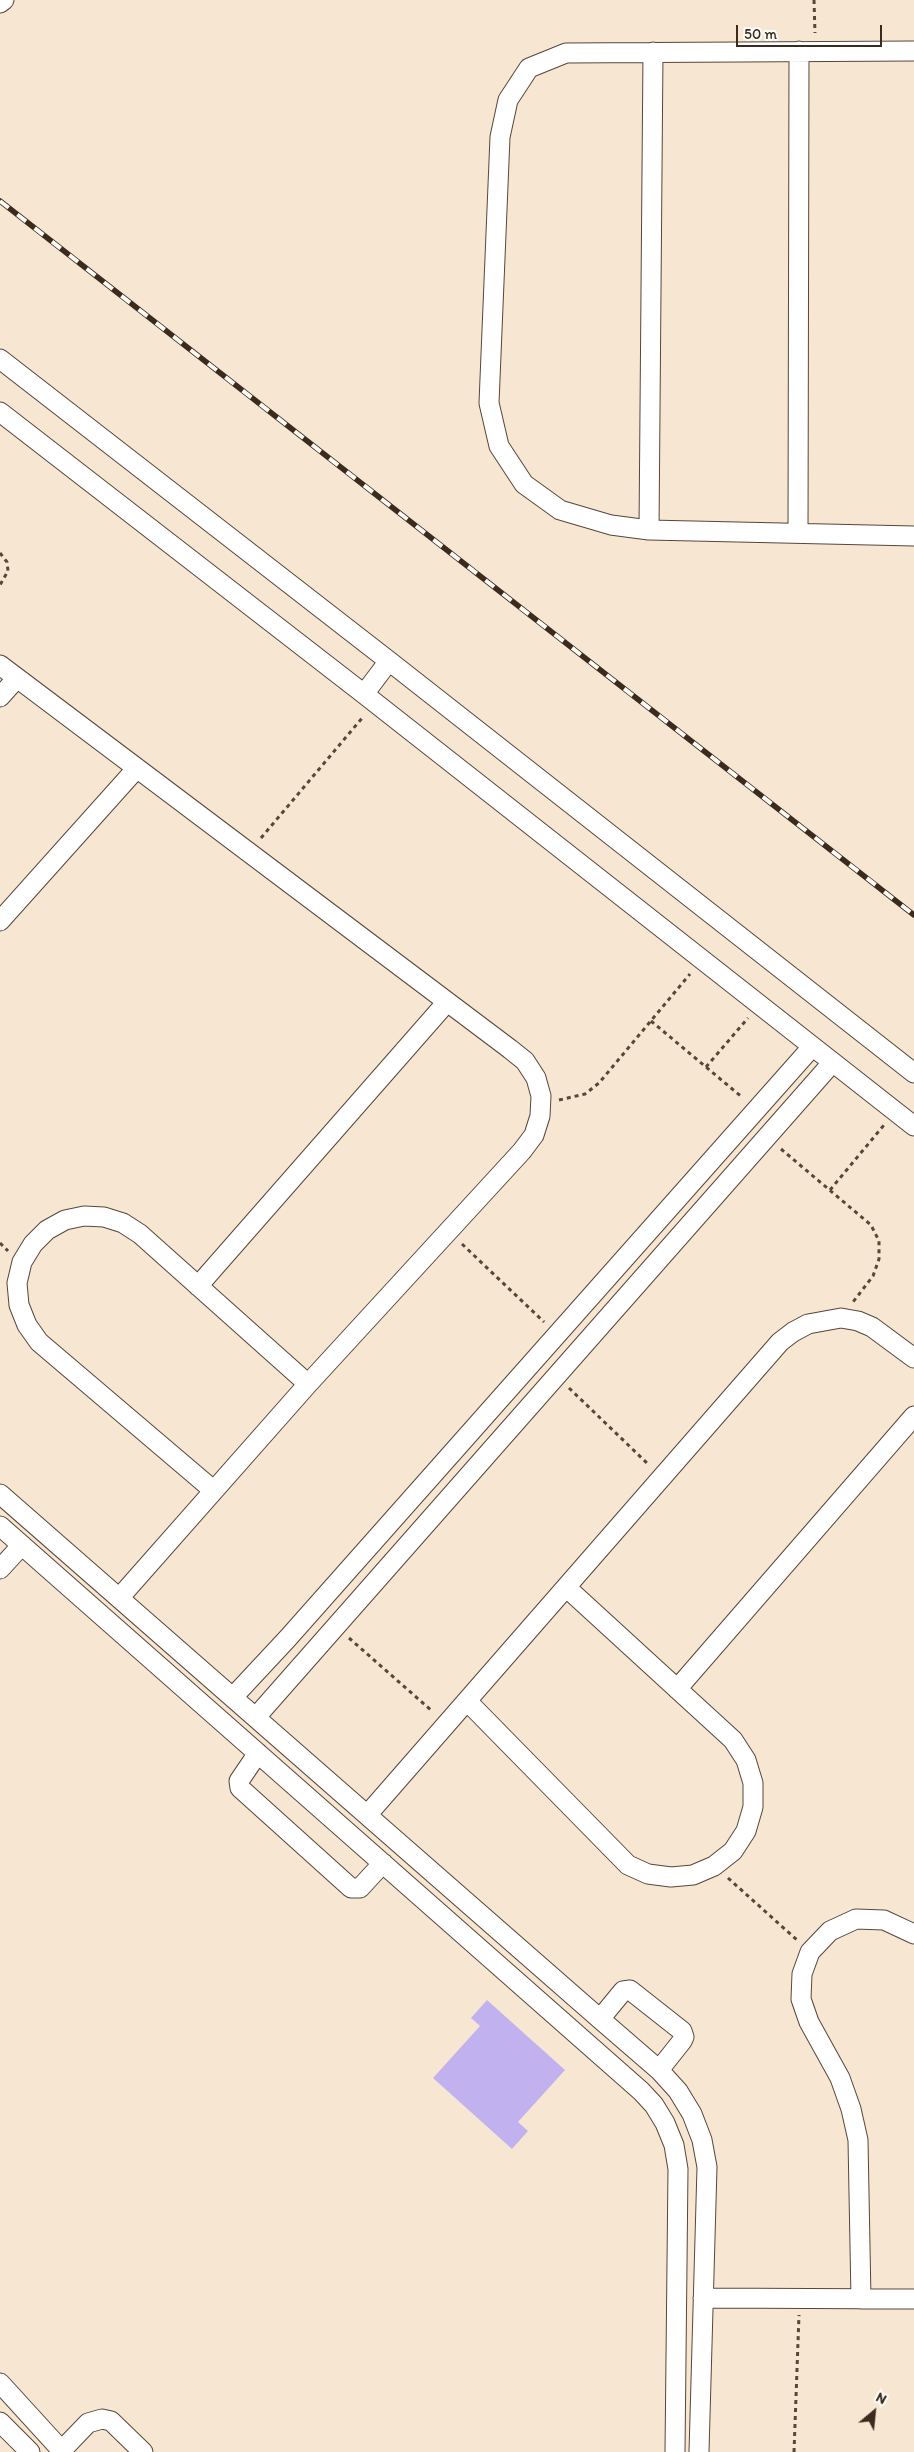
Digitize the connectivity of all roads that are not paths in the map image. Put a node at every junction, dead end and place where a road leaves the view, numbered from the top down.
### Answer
1 (4, 0) edge
2 (0, 3) edge
3 (807, 51) junction
4 (914, 51) edge
5 (653, 52) junction
6 (0, 359) edge
7 (0, 412) edge
8 (649, 530) junction
9 (798, 533) junction
10 (914, 536) edge
11 (389, 661) junction
12 (0, 665) edge
13 (17, 678) junction
14 (0, 697) edge
15 (369, 698) junction
16 (137, 768) junction
17 (0, 921) edge
18 (447, 1002) junction
19 (812, 1047) junction
20 (832, 1062) junction
21 (914, 1074) edge
22 (760, 1106) junction
23 (782, 1119) junction
24 (914, 1126) edge
25 (198, 1286) junction
26 (914, 1358) edge
27 (308, 1384) junction
28 (914, 1416) edge
29 (213, 1490) junction
30 (0, 1494) edge
31 (1, 1528) edge
32 (22, 1545) junction
33 (0, 1569) edge
34 (567, 1588) junction
35 (120, 1597) junction
36 (288, 1638) junction
37 (308, 1656) junction
38 (677, 1689) junction
39 (233, 1697) junction
40 (468, 1702) junction
41 (256, 1717) junction
42 (258, 1753) junction
43 (319, 1772) junction
44 (301, 1792) junction
45 (368, 1814) junction
46 (383, 1863) junction
47 (914, 1934) edge
48 (600, 2019) junction
49 (625, 2040) junction
50 (609, 2064) junction
51 (659, 2070) junction
52 (703, 2298) junction
53 (860, 2299) junction
54 (914, 2299) edge
55 (0, 2382) edge
56 (675, 2415) junction
57 (700, 2415) junction
58 (0, 2422) edge
59 (62, 2451) edge
60 (30, 2452) edge
61 (143, 2452) edge
62 (675, 2452) edge
63 (700, 2452) edge

1 - 2 street
3 - 4 street
3 - 5 street
3 - 9 street
5 - 8 street
5 - 8 street
6 - 11 street
7 - 15 street
8 - 9 street
9 - 10 street
11 - 15 street
11 - 21 street
12 - 13 street
13 - 14 street
13 - 16 street
15 - 19 street
16 - 17 street
16 - 18 street
18 - 25 street
18 - 27 street
19 - 20 street
19 - 22 street
20 - 23 street
20 - 24 street
22 - 23 street
22 - 36 street
23 - 37 street
25 - 27 street
25 - 29 street
26 - 34 street
27 - 29 street
28 - 38 street
29 - 35 street
30 - 35 street
31 - 32 street
32 - 33 street
32 - 42 street
34 - 38 street
34 - 40 street
35 - 39 street
36 - 37 street
36 - 39 street
37 - 41 street
38 - 40 street
39 - 41 street
40 - 45 street
41 - 43 street
42 - 44 street
42 - 46 street
43 - 44 street
43 - 45 street
44 - 46 street
45 - 48 street
46 - 50 street
47 - 53 street
48 - 49 street
48 - 51 street
49 - 50 street
49 - 51 street
50 - 56 street
51 - 52 street
52 - 53 street
52 - 57 street
53 - 54 street
55 - 59 street
56 - 57 street
56 - 62 street
57 - 63 street
58 - 60 street
59 - 61 street

